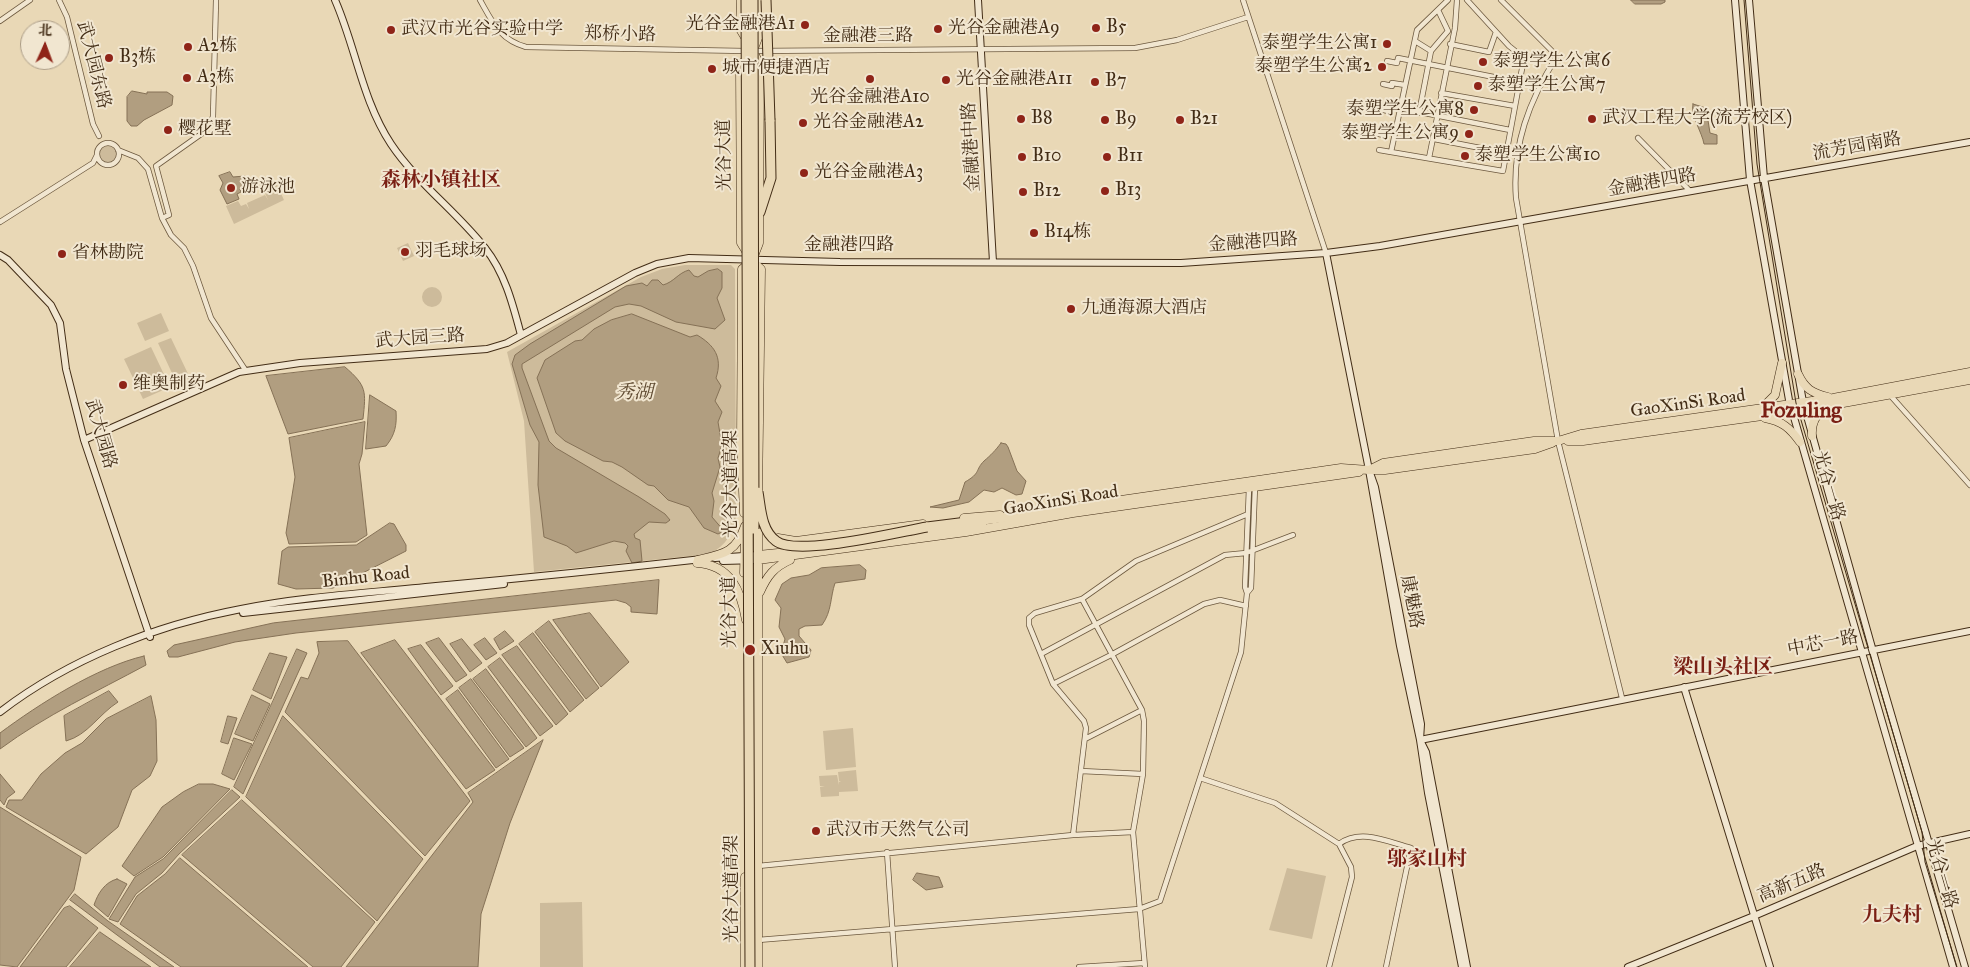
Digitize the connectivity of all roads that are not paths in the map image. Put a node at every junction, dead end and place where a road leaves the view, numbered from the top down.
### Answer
1 (30, 0) edge
2 (60, 0) edge
3 (216, 0) edge
4 (335, 0) edge
5 (480, 0) edge
6 (741, 0) edge
7 (746, 0) edge
8 (753, 0) edge
9 (761, 0) edge
10 (766, 0) edge
11 (978, 0) edge
12 (1243, 0) edge
13 (1448, 0) edge
14 (1457, 0) edge
15 (1467, 0) edge
16 (1501, 0) edge
17 (1735, 0) edge
18 (1749, 0) edge
19 (1438, 10) junction
20 (1248, 16) junction
21 (0, 21) edge
22 (1496, 32) junction
23 (1409, 37) dead end
24 (1415, 38) junction
25 (1450, 44) junction
26 (981, 50) junction
27 (753, 51) junction
28 (1431, 52) junction
29 (1387, 61) dead end
30 (1411, 61) junction
31 (1429, 64) junction
32 (1446, 68) junction
33 (1520, 82) junction
34 (1383, 84) dead end
35 (1406, 85) junction
36 (1441, 93) junction
37 (1515, 106) junction
38 (1379, 108) dead end
39 (1400, 109) junction
40 (1419, 113) junction
41 (1437, 116) junction
42 (1510, 130) junction
43 (1375, 133) dead end
44 (1395, 134) junction
45 (99, 136) junction
46 (1638, 138) dead end
47 (1434, 139) junction
48 (1970, 142) edge
49 (110, 143) junction
50 (98, 148) junction
51 (118, 150) junction
52 (1379, 150) dead end
53 (1391, 152) junction
54 (1506, 153) junction
55 (125, 154) junction
56 (97, 155) junction
57 (1429, 158) junction
58 (116, 160) junction
59 (93, 163) junction
60 (103, 164) junction
61 (1764, 178) junction
62 (1750, 180) junction
63 (1690, 191) junction
64 (760, 212) junction
65 (162, 218) junction
66 (0, 222) edge
67 (1519, 222) junction
68 (1326, 252) junction
69 (0, 255) edge
70 (752, 261) junction
71 (993, 262) junction
72 (521, 335) junction
73 (1782, 363) junction
74 (246, 371) junction
75 (1970, 372) edge
76 (1798, 374) junction
77 (1970, 380) edge
78 (1889, 392) junction
79 (1834, 401) junction
80 (1789, 404) junction
81 (1804, 406) junction
82 (1760, 409) junction
83 (1792, 412) junction
84 (1753, 418) junction
85 (1812, 436) junction
86 (84, 440) junction
87 (1558, 441) junction
88 (1800, 442) junction
89 (754, 447) junction
90 (1369, 470) junction
91 (1970, 485) edge
92 (1252, 488) junction
93 (758, 498) junction
94 (1248, 514) junction
95 (1015, 516) junction
96 (745, 526) junction
97 (1293, 535) dead end
98 (1252, 551) junction
99 (1246, 552) junction
100 (802, 556) junction
101 (744, 558) junction
102 (758, 558) junction
103 (698, 562) junction
104 (1248, 593) junction
105 (1082, 599) junction
106 (1246, 606) junction
107 (758, 609) junction
108 (746, 623) junction
109 (1096, 625) junction
110 (1970, 631) edge
111 (150, 636) junction
112 (1872, 650) junction
113 (1860, 653) junction
114 (1041, 654) junction
115 (1112, 655) junction
116 (1053, 684) junction
117 (1682, 687) junction
118 (1622, 698) junction
119 (1142, 710) junction
120 (0, 712) edge
121 (0, 716) edge
122 (1085, 739) junction
123 (1420, 740) junction
124 (1081, 771) junction
125 (1143, 774) junction
126 (1200, 778) junction
127 (1134, 832) junction
128 (1970, 834) edge
129 (1073, 835) junction
130 (1929, 843) junction
131 (1339, 844) junction
132 (1917, 846) junction
133 (887, 852) junction
134 (758, 866) junction
135 (1139, 909) junction
136 (1753, 917) junction
137 (892, 928) junction
138 (758, 940) junction
139 (1144, 965) edge
140 (745, 967) edge
141 (750, 967) edge
142 (757, 967) edge
143 (895, 967) edge
144 (1079, 967) edge
145 (1329, 967) edge
146 (1386, 967) edge
147 (1462, 967) edge
148 (1467, 967) edge
149 (1628, 967) edge
150 (1768, 967) edge
151 (1953, 967) edge
152 (1965, 967) edge

1 - 21 street
2 - 45 street, 武大园东路
3 - 65 street
4 - 72 main road
5 - 27 street, 郑桥小路
6 - 27 main road, 光谷大道
7 - 141 highway, 光谷大道高架, bridge
8 - 89 highway, 光谷大道高架, bridge
9 - 27 main road, 光谷大道
10 - 64 highway, bridge
11 - 26 main road, 金融港中路
12 - 20 street
13 - 19 street
14 - 25 street
15 - 22 street
16 - 67 street
17 - 62 main road, 光谷一路
18 - 61 main road, 光谷一路
19 - 24 street
19 - 28 street
20 - 26 street, 金融港三路
20 - 68 street
22 - 25 street
22 - 33 street
23 - 24 street
24 - 28 street
24 - 30 street
25 - 32 street
26 - 27 street, 金融港三路
26 - 71 main road, 金融港中路
27 - 64 main road, 光谷大道
27 - 70 main road, 光谷大道
28 - 31 street
29 - 30 street
30 - 31 street
30 - 35 street
31 - 32 street
31 - 40 street
32 - 33 street
32 - 36 street
33 - 37 street
34 - 35 street
35 - 39 street
36 - 37 street
36 - 41 street
37 - 42 street
38 - 39 street
39 - 40 street
39 - 44 street
40 - 41 street
41 - 42 street
41 - 47 street
42 - 54 street
43 - 44 street
44 - 53 street
45 - 49 street
45 - 50 street
46 - 63 street
47 - 54 street
47 - 57 street
48 - 61 main road, 流芳园南路
49 - 50 street
49 - 51 street
50 - 56 street
51 - 55 street
51 - 58 street
52 - 53 street
53 - 57 street
54 - 57 street
55 - 58 street
55 - 65 street
56 - 59 street
56 - 60 street
58 - 60 street
59 - 60 street
59 - 66 street
61 - 62 main road, 流芳园南路
61 - 76 main road, 光谷一路
62 - 63 main road, 金融港四路
62 - 73 main road, 光谷一路
63 - 67 main road, 金融港四路
64 - 70 main road, 光谷大道
65 - 74 street
67 - 68 main road, 金融港四路
67 - 87 street
68 - 71 main road, 金融港四路
68 - 90 main road, 康魅路
69 - 86 main road, 武大园路
70 - 71 main road, 金融港四路
70 - 72 main road, 武大园三路
70 - 93 main road, 光谷大道
70 - 96 main road, 光谷大道
72 - 74 main road, 武大园三路
73 - 80 main road, 光谷一路
73 - 82 main road
74 - 86 main road, 武大园三路
75 - 78 main road, GaoXinSi Road
76 - 79 main road
76 - 81 main road, 光谷一路
77 - 78 main road, GaoXinSi Road
78 - 79 main road, GaoXinSi Road
78 - 91 street
79 - 81 main road, GaoXinSi Road
79 - 85 main road
80 - 81 main road, GaoXinSi Road
80 - 82 main road, GaoXinSi Road
80 - 83 main road, 光谷一路
81 - 83 main road, GaoXinSi Road
81 - 85 main road, 光谷一路
82 - 87 main road, GaoXinSi Road
83 - 84 main road, GaoXinSi Road
83 - 88 main road, 光谷一路
84 - 87 main road, GaoXinSi Road
84 - 88 main road
85 - 112 main road, 光谷一路
86 - 111 main road, 武大园路
87 - 90 main road, GaoXinSi Road
87 - 118 street
88 - 113 main road, 光谷一路
89 - 95 highway, bridge
89 - 142 highway, 光谷大道高架, bridge
90 - 92 main road, GaoXinSi Road
90 - 95 main road, GaoXinSi Road
90 - 123 main road, 康魅路
92 - 94 street
92 - 98 street
92 - 100 main road, GaoXinSi Road
93 - 95 main road, GaoXinSi Road
93 - 102 main road, 光谷大道
94 - 99 street
94 - 105 street
95 - 102 main road, GaoXinSi Road
96 - 101 main road, 光谷大道
96 - 103 main road
97 - 98 street
98 - 99 street
98 - 104 street
99 - 104 street
99 - 109 street
100 - 102 main road, GaoXinSi Road
100 - 107 main road
101 - 102 main road, Binhu Road
101 - 103 main road, Binhu Road
101 - 108 main road, 光谷大道
102 - 107 main road, 光谷大道
103 - 108 main road
103 - 111 main road, Binhu Road
104 - 106 street
105 - 109 street
105 - 114 street
106 - 115 street
106 - 126 street
107 - 134 main road, 光谷大道
108 - 140 main road, 光谷大道
109 - 114 street
109 - 115 street
110 - 112 main road, 中芯一路
111 - 120 main road, Binhu Road
111 - 121 main road, Binhu Road
112 - 113 main road, 中芯一路
112 - 130 main road, 光谷一路
113 - 117 main road, 中芯一路
113 - 132 main road, 光谷一路
114 - 116 street
115 - 116 street
115 - 119 street
116 - 122 street
117 - 118 main road, 中芯一路
117 - 136 main road
118 - 123 main road, 中芯一路
119 - 122 street
119 - 125 street
122 - 124 street
123 - 147 main road, 康魅路
123 - 148 main road, 康魅路
124 - 125 street
124 - 129 street
125 - 127 street
126 - 131 street
126 - 135 street
127 - 129 street
127 - 135 street
128 - 130 main road, 高新五路
129 - 133 street
130 - 132 main road, 高新五路
130 - 152 main road, 光谷一路
131 - 145 street
131 - 146 street
132 - 136 main road, 高新五路
132 - 151 main road, 光谷一路
133 - 134 street
133 - 137 street
134 - 138 main road, 光谷大道
135 - 137 street
135 - 139 street
136 - 149 main road, 高新五路
136 - 150 main road
137 - 138 street
137 - 143 street
138 - 142 main road, 光谷大道
139 - 144 street

